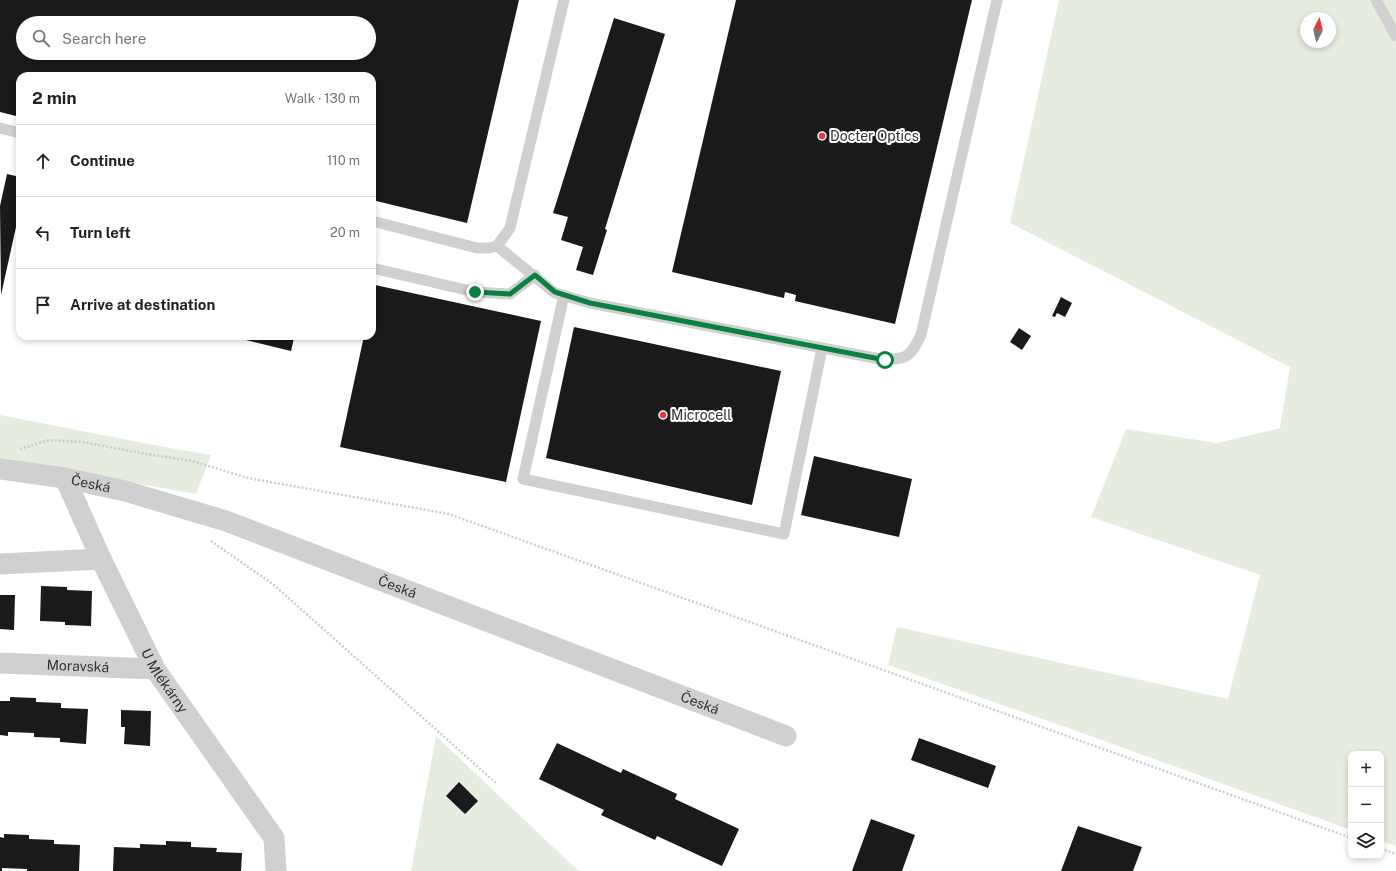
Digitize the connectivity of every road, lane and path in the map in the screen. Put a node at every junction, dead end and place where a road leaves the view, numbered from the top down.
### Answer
1 (564, 0) edge
2 (997, 0) edge
3 (1376, 0) edge
4 (1396, 36) edge
5 (0, 128) edge
6 (16, 132) edge
7 (376, 222) edge
8 (497, 246) junction
9 (376, 269) edge
10 (535, 275) junction
11 (564, 295) junction
12 (822, 348) junction
13 (13, 451) dead end
14 (0, 468) edge
15 (66, 478) junction
16 (209, 539) dead end
17 (101, 559) junction
18 (0, 564) edge
19 (0, 664) edge
20 (155, 670) junction
21 (786, 736) dead end
22 (498, 784) dead end
23 (1348, 837) edge
24 (1384, 850) edge
25 (1396, 854) edge
26 (276, 871) edge

1 - 8 lane
2 - 12 lane
3 - 4 lane
5 - 6 lane
7 - 8 lane
8 - 10 lane
9 - 10 lane
10 - 11 lane
11 - 12 lane
11 - 12 lane
13 - 23 path
14 - 15 street, Česká
15 - 17 street, U Mlékárny
15 - 21 street, Česká
16 - 22 path
17 - 18 street
17 - 20 street, U Mlékárny
19 - 20 street, Moravská
20 - 26 street, U Mlékárny
24 - 25 path

